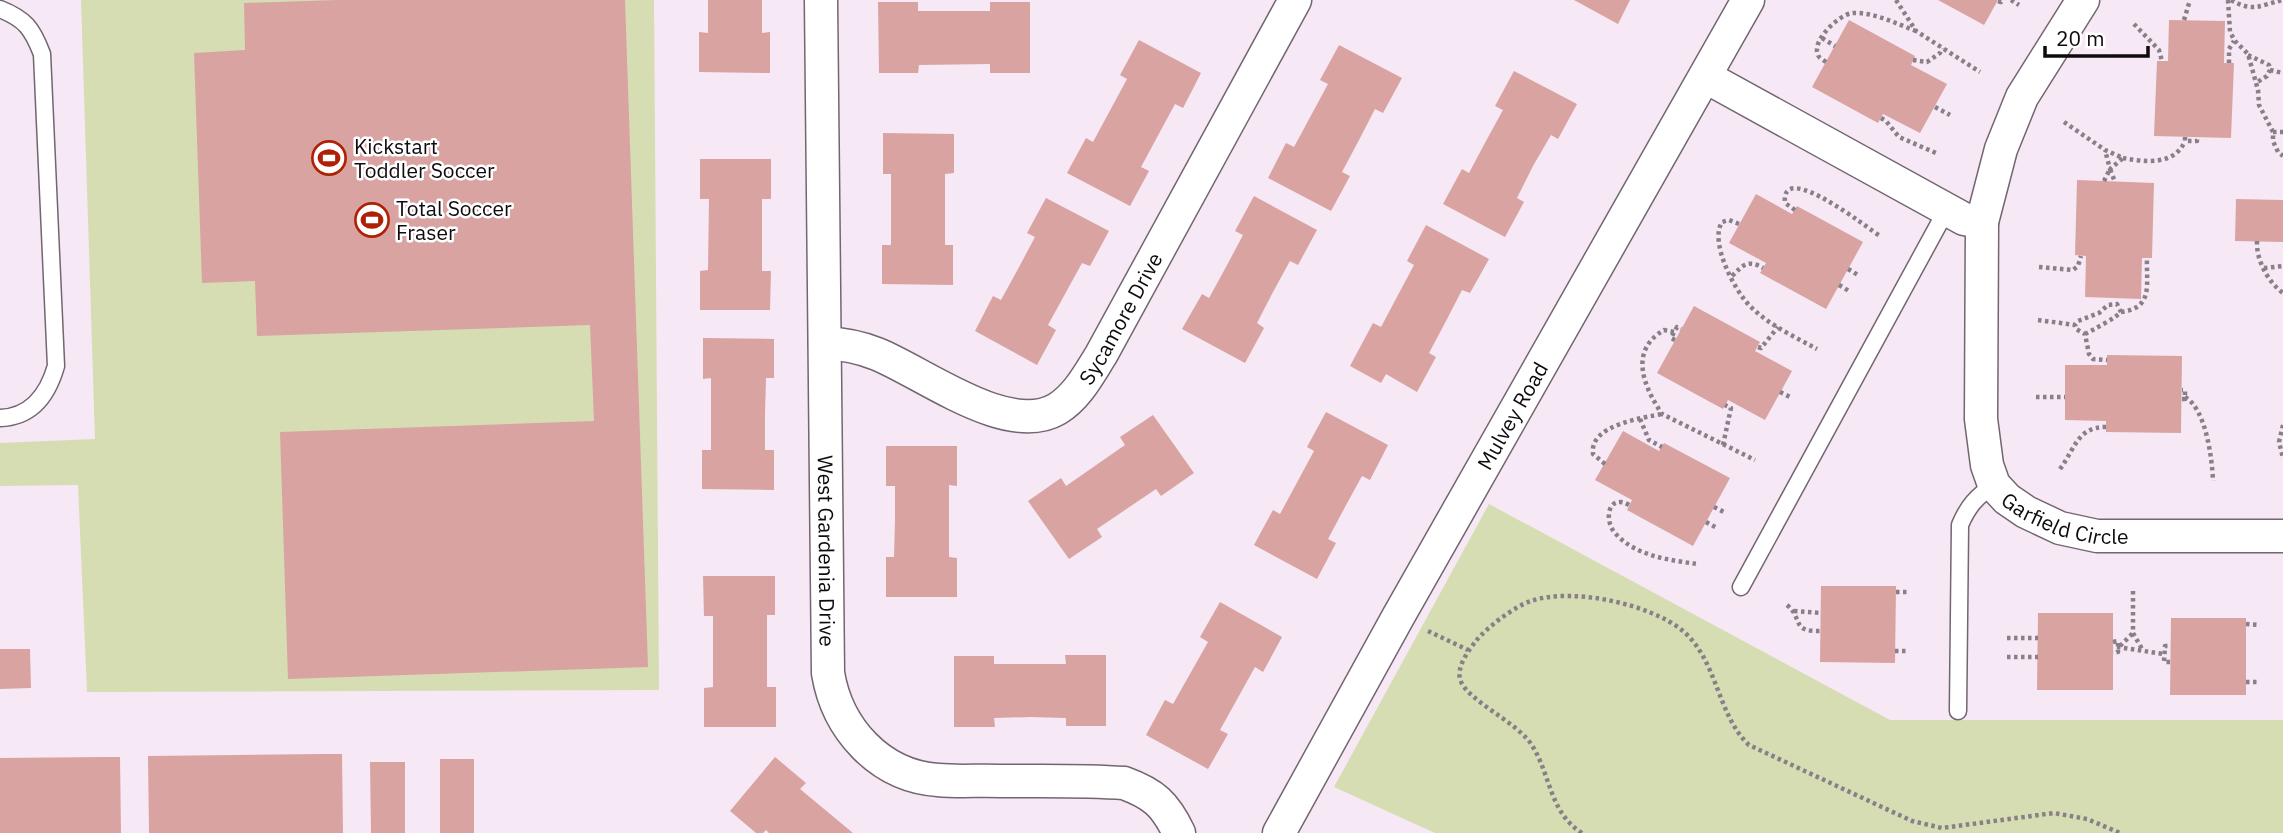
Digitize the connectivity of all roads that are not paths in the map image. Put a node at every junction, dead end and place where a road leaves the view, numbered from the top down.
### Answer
1 (821, 0) edge
2 (1295, 0) edge
3 (1748, 0) edge
4 (2083, 0) edge
5 (0, 9) edge
6 (1706, 77) junction
7 (1947, 209) junction
8 (1982, 222) junction
9 (825, 343) junction
10 (0, 418) edge
11 (1994, 485) junction
12 (2283, 536) edge
13 (1741, 587) dead end
14 (1958, 711) dead end
15 (1179, 833) edge
16 (1279, 833) edge

1 - 9 street, West Gardenia Drive
2 - 9 street, Sycamore Drive
3 - 6 street, Mulvey Road
4 - 8 street, Garfield Circle
5 - 10 lane
6 - 7 street
6 - 16 street, Mulvey Road
7 - 8 street
7 - 13 lane
8 - 11 street, Garfield Circle
9 - 15 street, West Gardenia Drive
11 - 12 street, Garfield Circle
11 - 14 lane

